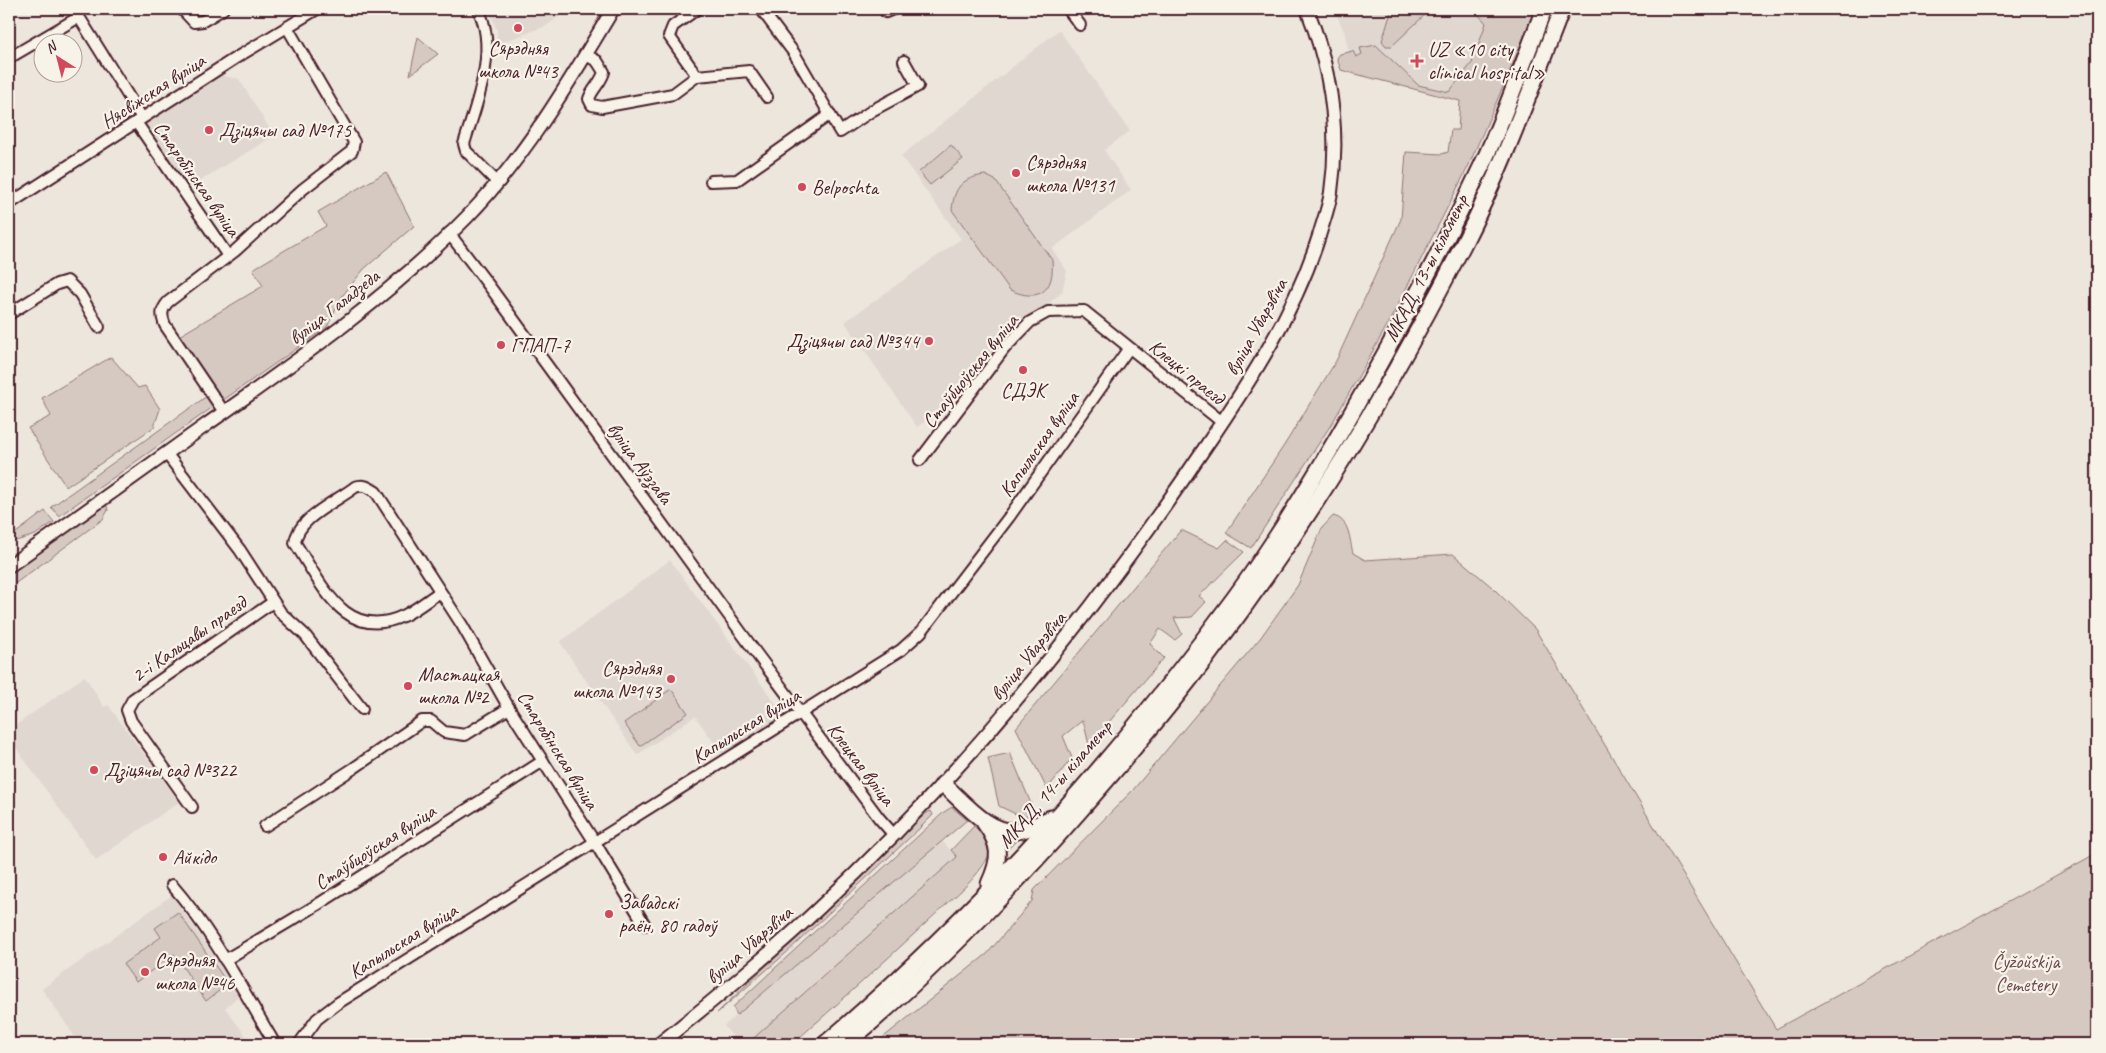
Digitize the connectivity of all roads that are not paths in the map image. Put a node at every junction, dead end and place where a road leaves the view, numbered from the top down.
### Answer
1 (182, 9) edge
2 (223, 9) edge
3 (317, 9) edge
4 (478, 9) edge
5 (614, 9) edge
6 (697, 9) edge
7 (761, 9) edge
8 (1297, 9) edge
9 (1307, 9) edge
10 (1544, 9) edge
11 (1562, 9) edge
12 (1073, 11) edge
13 (77, 13) edge
14 (1080, 25) dead end
15 (287, 27) junction
16 (9, 58) edge
17 (591, 58) junction
18 (904, 61) dead end
19 (697, 76) junction
20 (9, 83) edge
21 (9, 91) edge
22 (768, 97) dead end
23 (829, 115) junction
24 (139, 120) junction
25 (711, 181) dead end
26 (497, 182) junction
27 (9, 204) edge
28 (1326, 214) junction
29 (449, 233) junction
30 (228, 256) junction
31 (9, 314) edge
32 (99, 327) dead end
33 (1129, 348) junction
34 (224, 412) junction
35 (1222, 422) junction
36 (166, 454) junction
37 (920, 460) dead end
38 (1290, 527) junction
39 (9, 566) edge
40 (440, 592) junction
41 (274, 602) junction
42 (509, 708) junction
43 (362, 709) dead end
44 (802, 714) junction
45 (544, 761) junction
46 (943, 784) junction
47 (192, 807) dead end
48 (1057, 816) junction
49 (980, 817) junction
50 (265, 826) dead end
51 (894, 835) junction
52 (594, 841) junction
53 (172, 885) dead end
54 (985, 892) junction
55 (645, 925) dead end
56 (225, 960) junction
57 (275, 1044) edge
58 (299, 1044) edge
59 (659, 1044) edge
60 (825, 1044) edge
61 (846, 1044) edge

1 - 2 street
3 - 15 street, Нясвіжская вуліца
4 - 26 street
5 - 17 main road, вуліца Галадзеда
6 - 19 street
7 - 23 street
8 - 28 main road, вуліца Убарэвіча
9 - 28 main road, вуліца Убарэвіча
10 - 38 highway, МКАД, 13-ы кіламетр
11 - 38 highway, МКАД, 13-ы кіламетр
12 - 14 street
13 - 16 street
13 - 24 street, Старобінская вуліца
15 - 24 street, Нясвіжская вуліца
15 - 30 street
17 - 19 street
17 - 26 main road, вуліца Галадзеда
18 - 23 street
19 - 22 street
20 - 21 street
23 - 25 street
24 - 27 street, Нясвіжская вуліца
24 - 30 street, Старобінская вуліца
26 - 29 main road, вуліца Галадзеда
28 - 35 main road, вуліца Убарэвіча
29 - 34 main road, вуліца Галадзеда
29 - 44 street, вуліца Аўэзава
30 - 34 street
31 - 32 street
33 - 35 street, Клецкі праезд
33 - 37 street, Стаўбцоўская вуліца
33 - 44 street, Капыльская вуліца
34 - 36 main road, вуліца Галадзеда
35 - 46 main road, вуліца Убарэвіча
36 - 39 main road, вуліца Галадзеда
36 - 41 street
38 - 48 highway, МКАД, 14-ы кіламетр
38 - 61 highway, МКАД, 14-ы кіламетр
40 - 40 street, Старобінская вуліца
40 - 42 street, Старобінская вуліца
41 - 43 street
41 - 47 street, 2-і Кальцавы праезд
42 - 45 street, Старобінская вуліца
42 - 50 street
44 - 51 street, Клецкая вуліца
44 - 52 street, Капыльская вуліца
45 - 52 street, Старобінская вуліца
45 - 56 street, Стаўбцоўская вуліца
46 - 49 highway
46 - 51 main road, вуліца Убарэвіча
48 - 49 highway
48 - 54 highway, МКАД, 14-ы кіламетр
49 - 54 highway
51 - 59 main road, вуліца Убарэвіча
52 - 55 street, Старобінская вуліца
52 - 58 street, Капыльская вуліца
53 - 56 street
54 - 60 highway, МКАД, 14-ы кіламетр
56 - 57 street

